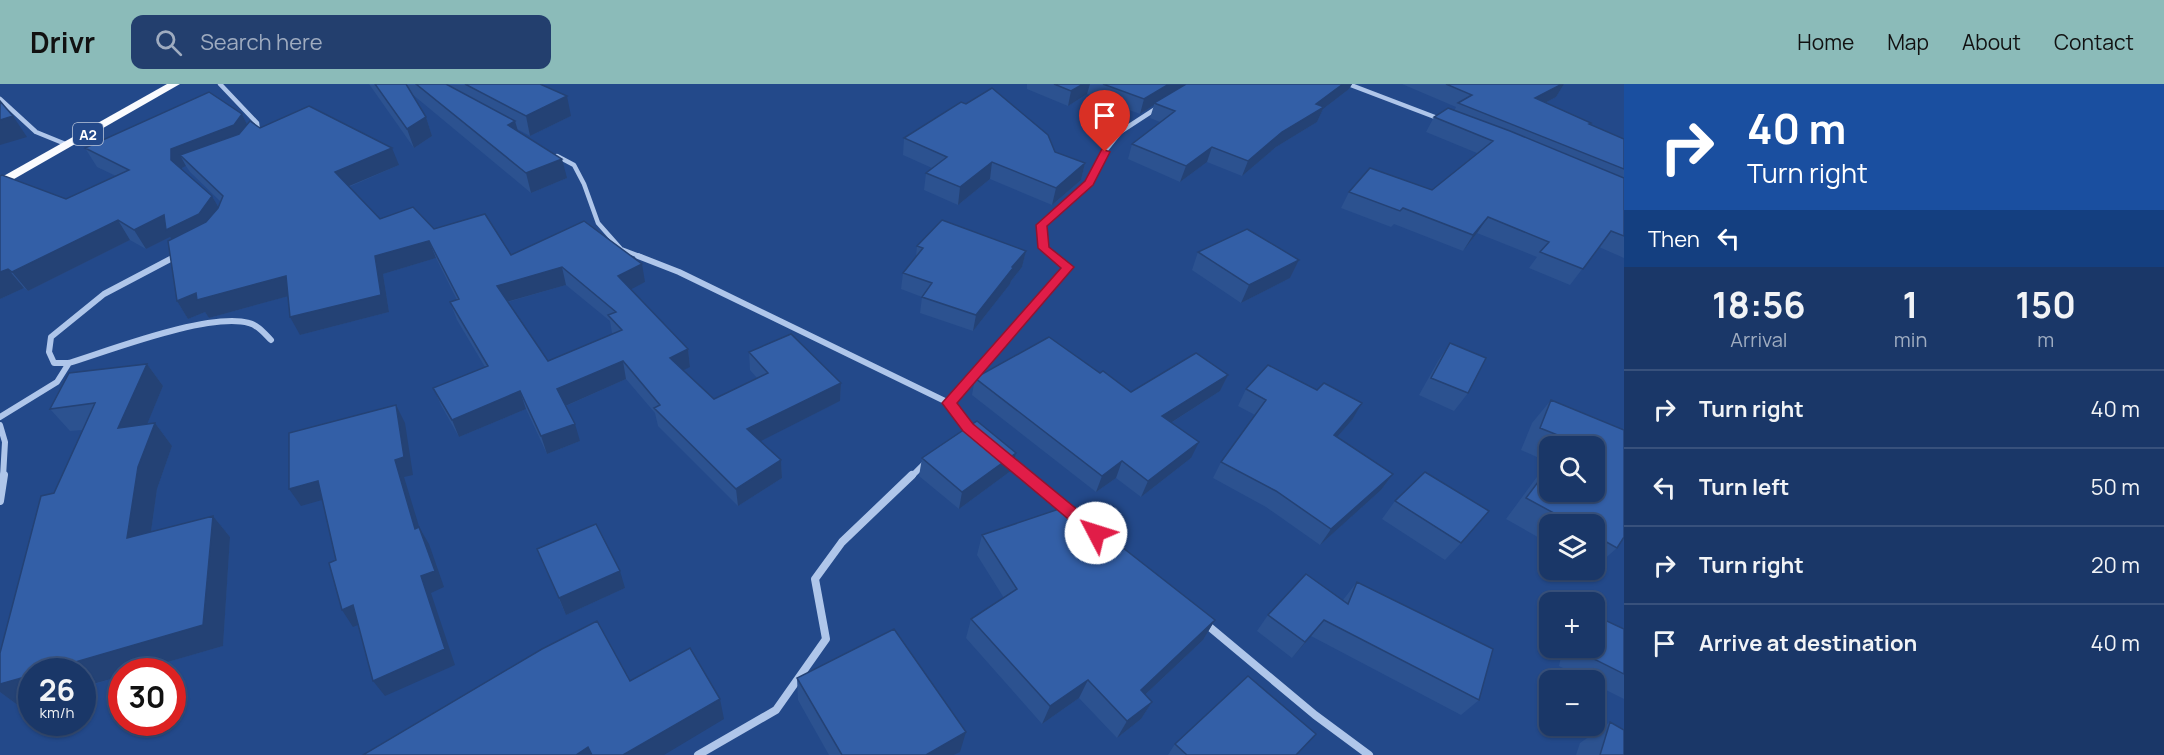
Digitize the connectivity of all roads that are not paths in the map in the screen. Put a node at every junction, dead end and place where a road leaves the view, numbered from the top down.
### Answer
1 (175, 84) edge
2 (220, 84) edge
3 (1348, 84) edge
4 (0, 99) edge
5 (1167, 102) edge
6 (1447, 121) edge
7 (255, 138) edge
8 (69, 145) junction
9 (554, 154) edge
10 (0, 183) edge
11 (187, 251) edge
12 (271, 340) dead end
13 (69, 363) junction
14 (949, 403) junction
15 (0, 417) edge
16 (0, 425) edge
17 (968, 427) junction
18 (959, 435) edge
19 (977, 435) edge
20 (996, 450) edge
21 (932, 457) edge
22 (0, 501) edge
23 (1123, 556) edge
24 (1196, 616) edge
25 (698, 755) edge
26 (1369, 755) edge

1 - 8 highway, A2
2 - 7 street
3 - 6 street
4 - 8 street
5 - 14 street
8 - 10 highway, A2
9 - 14 street
11 - 13 street
12 - 13 street
13 - 15 street
14 - 17 street
16 - 22 street
17 - 18 street
17 - 19 street
20 - 23 street
21 - 25 street
24 - 26 street

